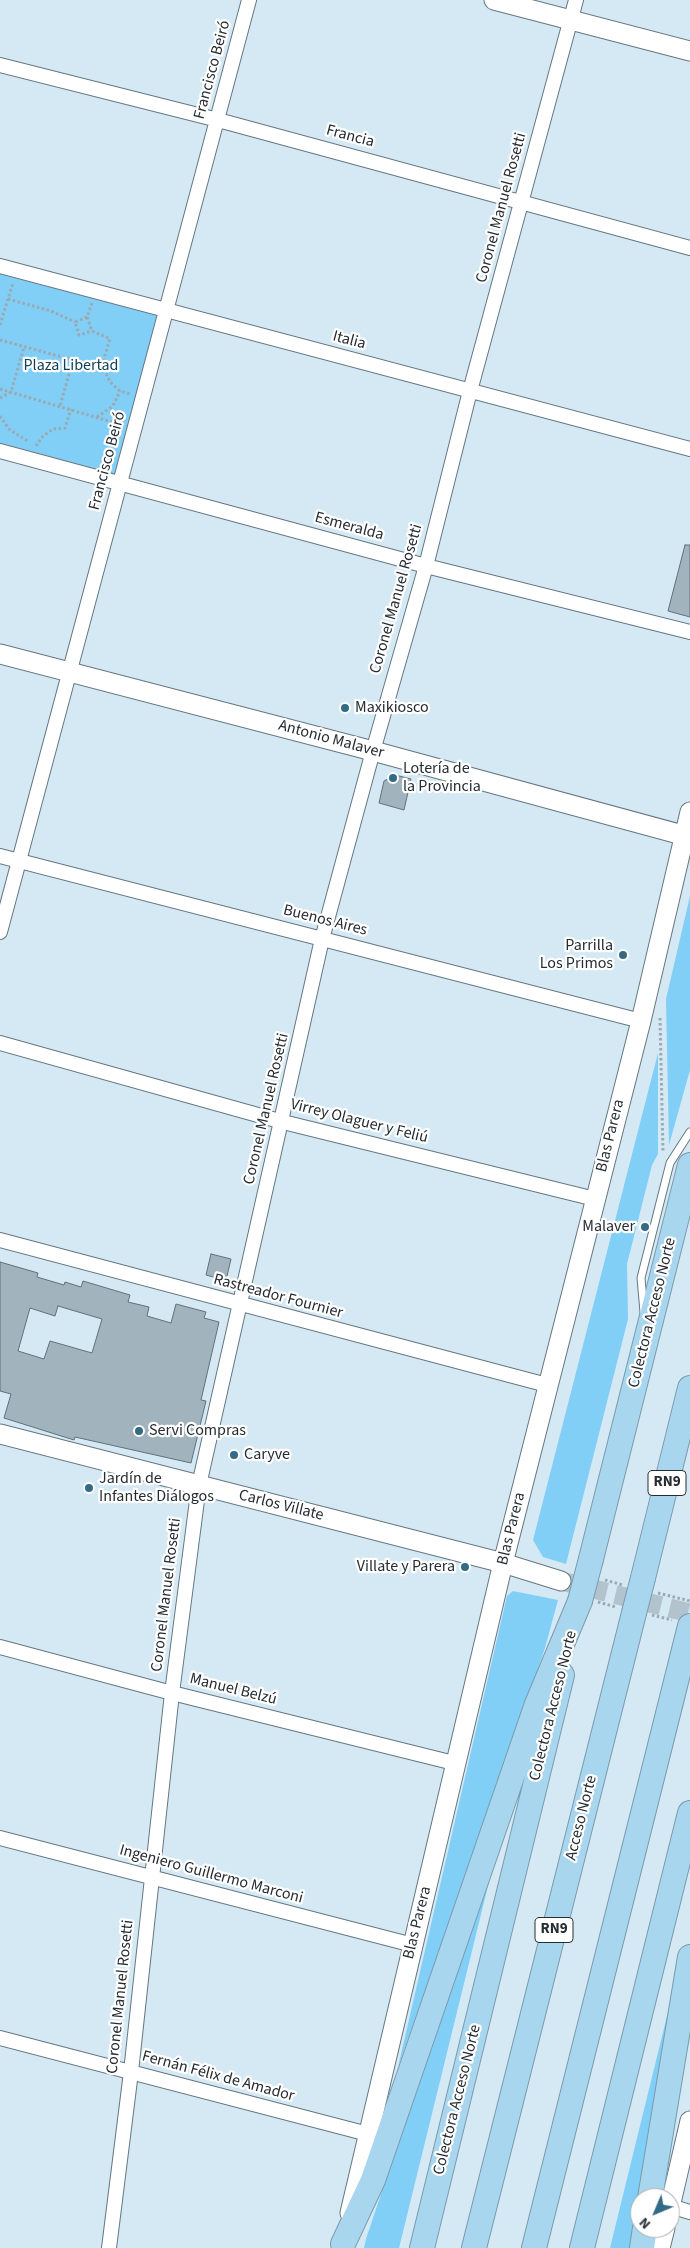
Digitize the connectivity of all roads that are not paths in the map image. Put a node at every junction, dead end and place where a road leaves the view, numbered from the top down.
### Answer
1 (249, 0) edge
2 (494, 0) edge
3 (576, 0) edge
4 (571, 20) junction
5 (690, 51) edge
6 (0, 65) edge
7 (218, 120) junction
8 (522, 202) junction
9 (690, 248) edge
10 (0, 266) edge
11 (166, 310) junction
12 (470, 391) junction
13 (690, 449) edge
14 (0, 451) edge
15 (120, 482) junction
16 (426, 566) junction
17 (690, 632) edge
18 (0, 654) edge
19 (71, 672) junction
20 (373, 751) junction
21 (690, 812) edge
22 (687, 836) edge
23 (0, 856) edge
24 (19, 860) junction
25 (0, 932) edge
26 (322, 939) junction
27 (641, 1021) junction
28 (0, 1042) edge
29 (282, 1122) junction
30 (690, 1132) edge
31 (690, 1165) edge
32 (595, 1199) junction
33 (0, 1240) edge
34 (240, 1305) junction
35 (646, 1340) junction
36 (547, 1385) junction
37 (690, 1388) edge
38 (0, 1434) edge
39 (199, 1485) junction
40 (503, 1563) junction
41 (561, 1581) tunnel mouth
42 (580, 1601) junction
43 (690, 1628) edge
44 (0, 1647) edge
45 (172, 1693) junction
46 (458, 1764) junction
47 (690, 1813) edge
48 (0, 1838) edge
49 (151, 1877) junction
50 (413, 1945) junction
51 (690, 1957) edge
52 (0, 2038) edge
53 (130, 2072) junction
54 (690, 2121) edge
55 (368, 2134) junction
56 (652, 2188) edge
57 (674, 2188) edge
58 (343, 2246) edge
59 (109, 2248) edge
60 (422, 2248) edge
61 (474, 2248) edge
62 (534, 2248) edge
63 (582, 2248) edge

1 - 7 street, Francisco Beiró
2 - 4 street
3 - 4 street, Coronel Manuel Rosetti
4 - 5 street
4 - 8 street, Coronel Manuel Rosetti
6 - 7 street, Francia
7 - 8 street, Francia
7 - 11 street, Francisco Beiró
8 - 9 street, Francia
8 - 12 street, Coronel Manuel Rosetti
10 - 11 street, Italia
11 - 12 street, Italia
11 - 15 street, Francisco Beiró
12 - 13 street, Italia
12 - 16 street, Coronel Manuel Rosetti
14 - 15 street, Esmeralda
15 - 16 street, Esmeralda
15 - 19 street, Francisco Beiró
16 - 17 street, Esmeralda
16 - 20 street, Coronel Manuel Rosetti
18 - 19 street, Antonio Malaver
19 - 20 street, Antonio Malaver
19 - 24 street, Francisco Beiró
20 - 22 street, Antonio Malaver
20 - 26 street, Coronel Manuel Rosetti
21 - 22 street, Blas Parera
22 - 27 street, Blas Parera
23 - 24 street, Buenos Aires
24 - 25 street, Francisco Beiró
24 - 26 street, Buenos Aires
26 - 27 street, Buenos Aires
26 - 29 street, Coronel Manuel Rosetti
27 - 32 street, Blas Parera
28 - 29 street, Virrey Olaguer y Feliú
29 - 32 street, Virrey Olaguer y Feliú
29 - 34 street, Coronel Manuel Rosetti
30 - 35 lane
31 - 35 highway, Colectora Acceso Norte
32 - 36 street, Blas Parera
33 - 34 street, Rastreador Fournier
34 - 36 street, Rastreador Fournier
34 - 39 street, Coronel Manuel Rosetti
35 - 42 highway, Colectora Acceso Norte, bridge
36 - 40 street, Blas Parera
37 - 61 highway, Acceso Norte / RN9, bridge
38 - 39 street, Carlos Villate
39 - 40 street, Carlos Villate
39 - 45 street, Coronel Manuel Rosetti
40 - 41 street, Carlos Villate
40 - 46 street, Blas Parera
42 - 58 highway
42 - 60 highway, Colectora Acceso Norte
43 - 62 highway
44 - 45 street, Manuel Belzú
45 - 46 street, Manuel Belzú
45 - 49 street, Coronel Manuel Rosetti
46 - 50 street, Blas Parera
47 - 63 highway
48 - 49 street, Ingeniero Guillermo Marconi
49 - 50 street, Ingeniero Guillermo Marconi
49 - 53 street, Coronel Manuel Rosetti
50 - 55 street, Blas Parera
51 - 56 highway
52 - 53 street, Fernán Félix de Amador
53 - 55 street, Fernán Félix de Amador
53 - 59 street, Coronel Manuel Rosetti
54 - 57 street
55 - 58 street, Blas Parera

